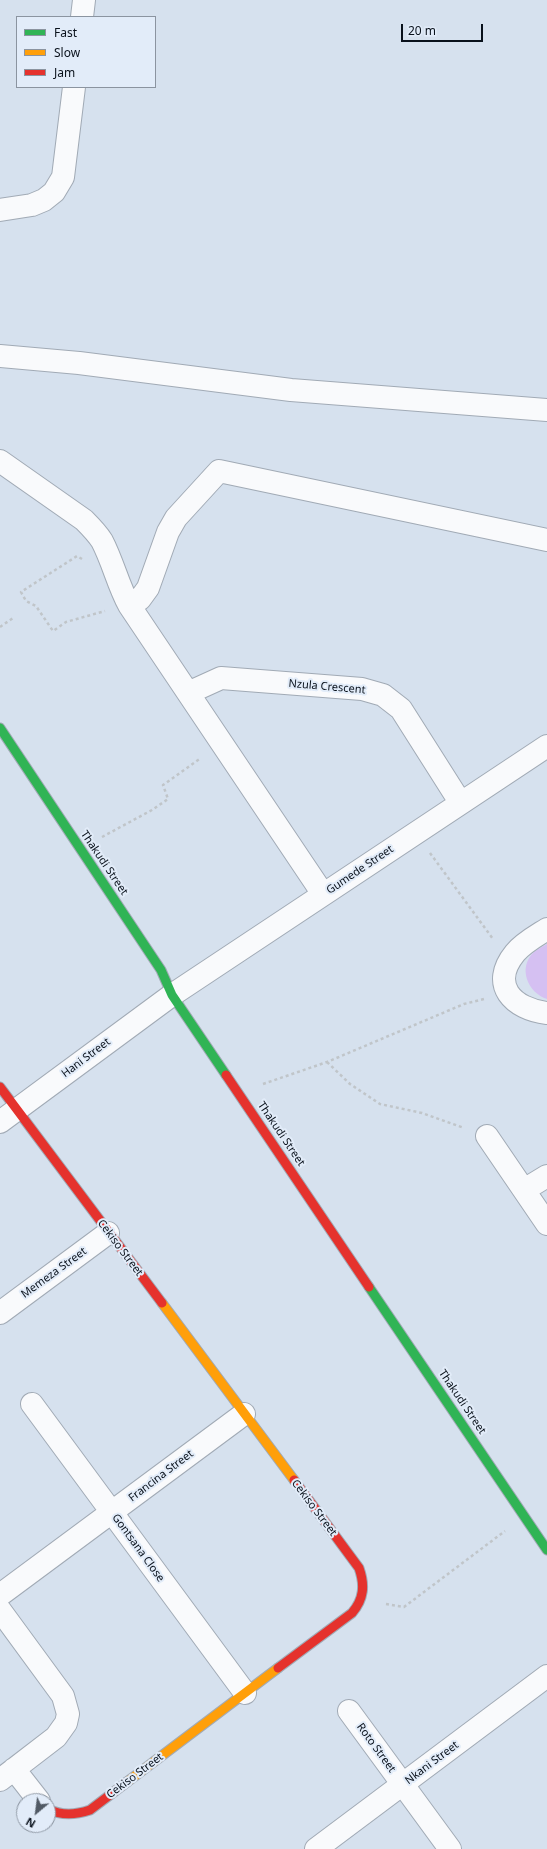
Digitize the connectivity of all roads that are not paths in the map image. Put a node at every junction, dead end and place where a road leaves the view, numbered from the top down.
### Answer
1 (84, 0) edge
2 (82, 16) edge
3 (74, 88) edge
4 (0, 210) edge
5 (0, 356) edge
6 (547, 410) edge
7 (0, 461) edge
8 (547, 540) edge
9 (129, 605) junction
10 (188, 693) junction
11 (0, 728) edge
12 (547, 746) edge
13 (460, 802) junction
14 (324, 894) junction
15 (547, 929) edge
16 (172, 995) junction
17 (547, 1013) edge
18 (0, 1087) edge
19 (8, 1116) edge
20 (487, 1136) road end
21 (547, 1176) edge
22 (524, 1190) junction
23 (547, 1224) edge
24 (108, 1233) junction
25 (0, 1313) edge
26 (32, 1404) dead end
27 (244, 1414) junction
28 (112, 1512) junction
29 (547, 1550) edge
30 (0, 1595) edge
31 (0, 1610) edge
32 (547, 1676) edge
33 (245, 1693) junction
34 (349, 1711) dead end
35 (7, 1774) edge
36 (402, 1785) junction
37 (30, 1793) edge
38 (56, 1813) edge
39 (316, 1849) edge
40 (450, 1849) edge

1 - 2 street
3 - 4 street
5 - 6 street
7 - 9 street
8 - 9 street
9 - 10 street
10 - 13 street, Nzula Crescent
10 - 14 street
11 - 16 street, Thakudi Street
12 - 13 street, Gumede Street
13 - 14 street, Gumede Street
14 - 16 street, Gumede Street
15 - 17 street
16 - 19 street, Hani Street
16 - 29 street, Thakudi Street
18 - 19 street, Cekiso Street
19 - 24 street, Cekiso Street
20 - 22 street
21 - 22 street
22 - 23 street
24 - 25 street, Memeza Street
24 - 27 street, Cekiso Street
26 - 28 street, Gontsana Close
27 - 28 street, Francina Street
27 - 33 street, Cekiso Street
28 - 30 street, Francina Street
28 - 33 street, Gontsana Close
31 - 35 street
32 - 36 street, Nkani Street
33 - 38 street, Cekiso Street
34 - 36 street, Roto Street
35 - 37 street
36 - 39 street, Nkani Street
36 - 40 street, Roto Street

